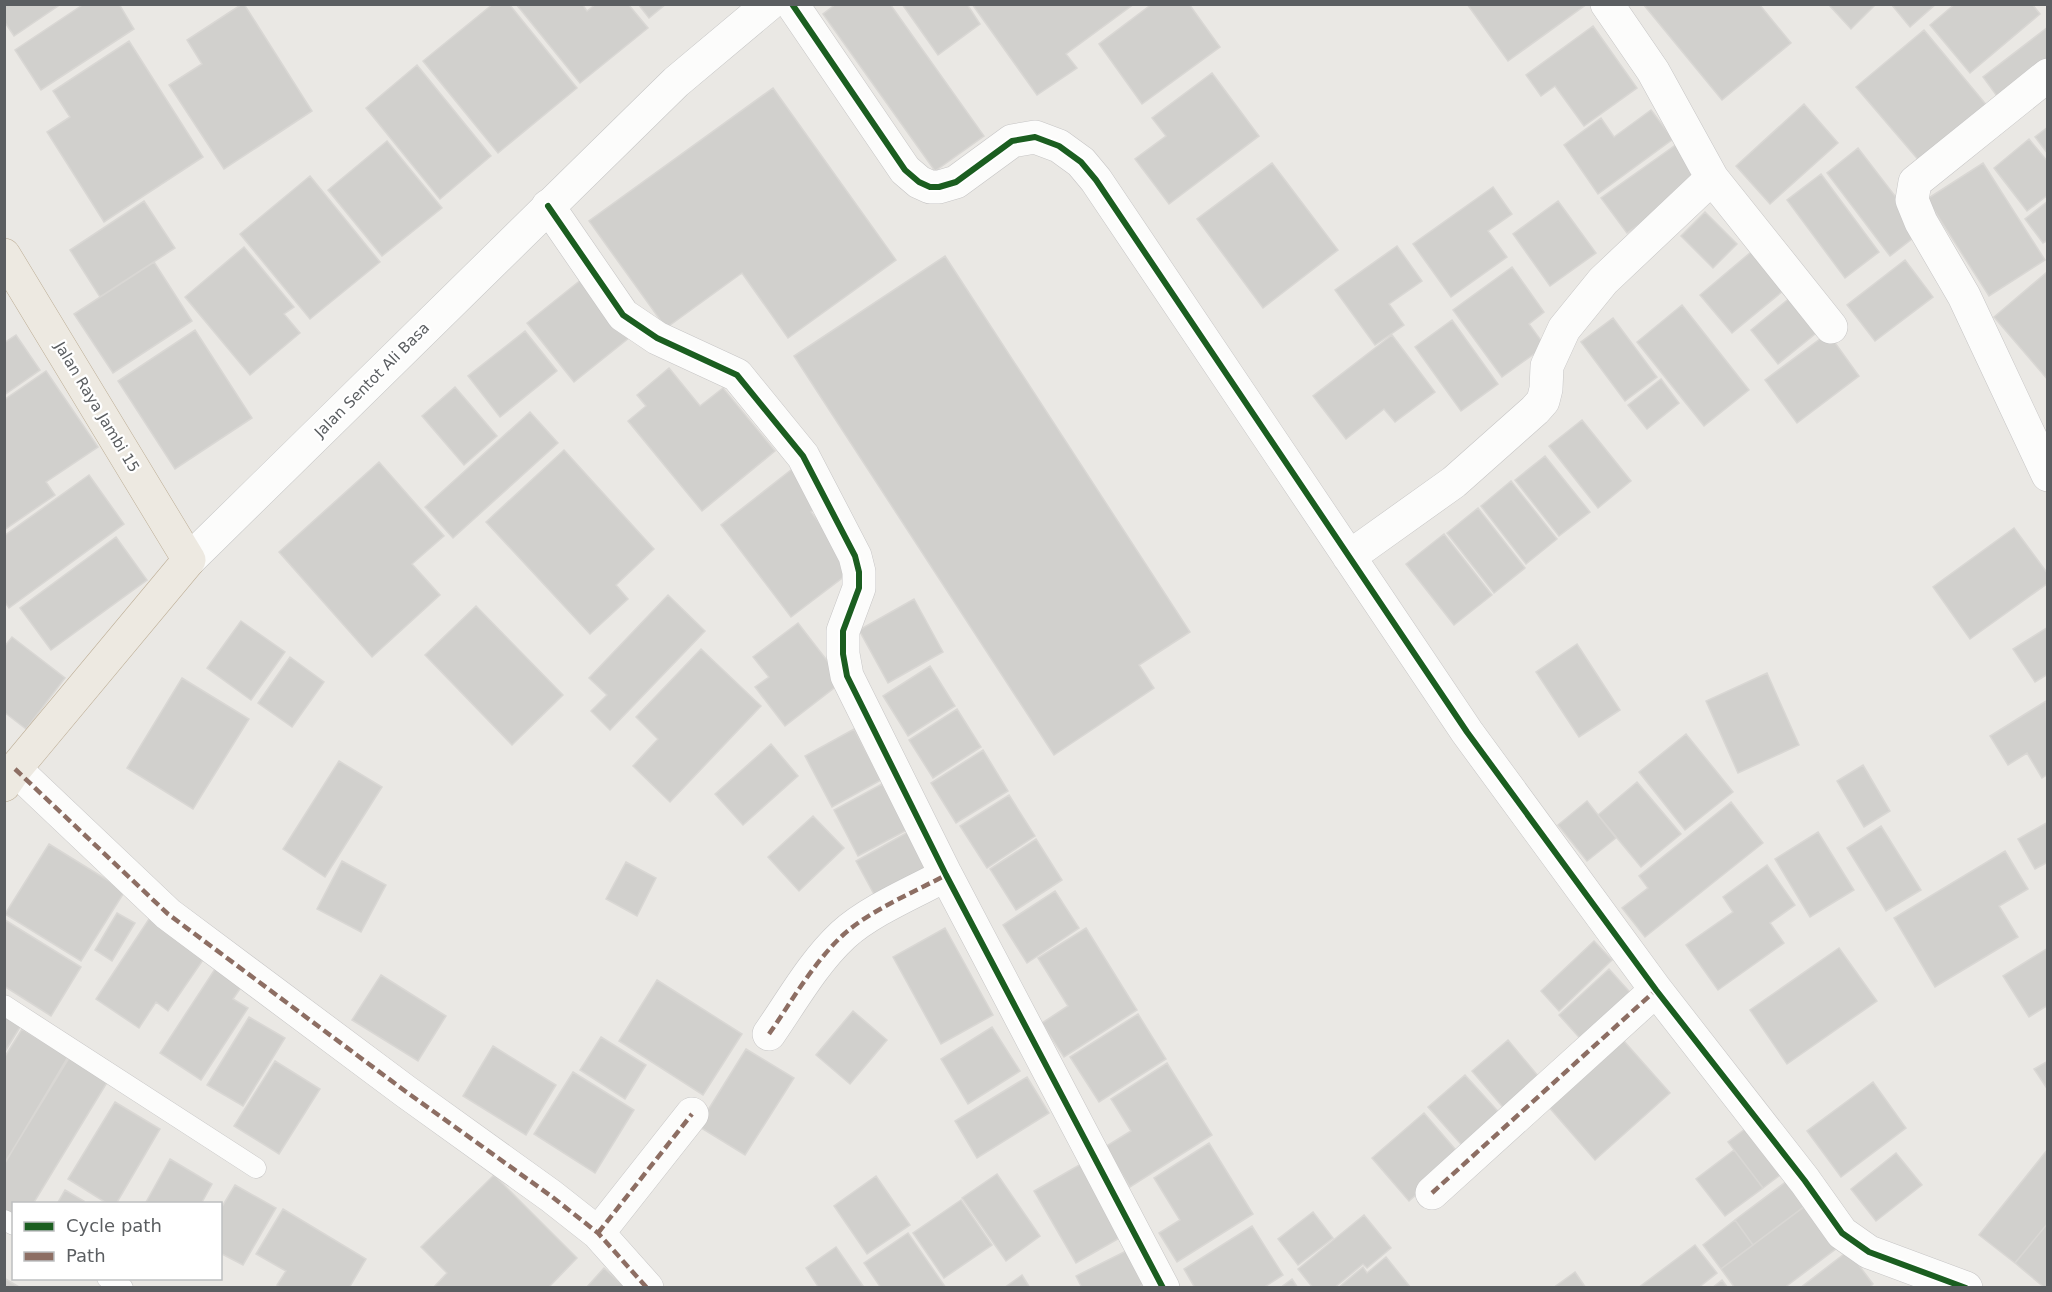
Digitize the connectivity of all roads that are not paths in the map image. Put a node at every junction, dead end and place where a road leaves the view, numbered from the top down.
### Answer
1 (769, 4) edge
2 (792, 4) edge
3 (1607, 4) edge
4 (2048, 75) edge
5 (1712, 178) junction
6 (548, 206) junction
7 (4, 255) edge
8 (1831, 327) dead end
9 (2048, 475) edge
10 (1349, 557) junction
11 (189, 560) junction
12 (10, 777) edge
13 (946, 874) junction
14 (1656, 990) junction
15 (4, 1005) edge
16 (769, 1034) dead end
17 (692, 1114) dead end
18 (256, 1168) dead end
19 (1432, 1194) dead end
20 (598, 1233) junction
21 (647, 1287) edge
22 (1163, 1287) edge
23 (1965, 1287) edge

1 - 6 street, Jalan Sentot Ali Basa
2 - 10 street
3 - 5 street
4 - 9 street
5 - 8 street
5 - 10 street
6 - 11 street, Jalan Sentot Ali Basa
6 - 13 street
7 - 11 highway, Jalan Raya Jambi 15
10 - 14 street
11 - 12 highway, Jalan Sentot Ali Basa
12 - 20 street
13 - 16 street
13 - 22 street
14 - 19 street
14 - 23 street
15 - 18 lane
17 - 20 street
20 - 21 street

